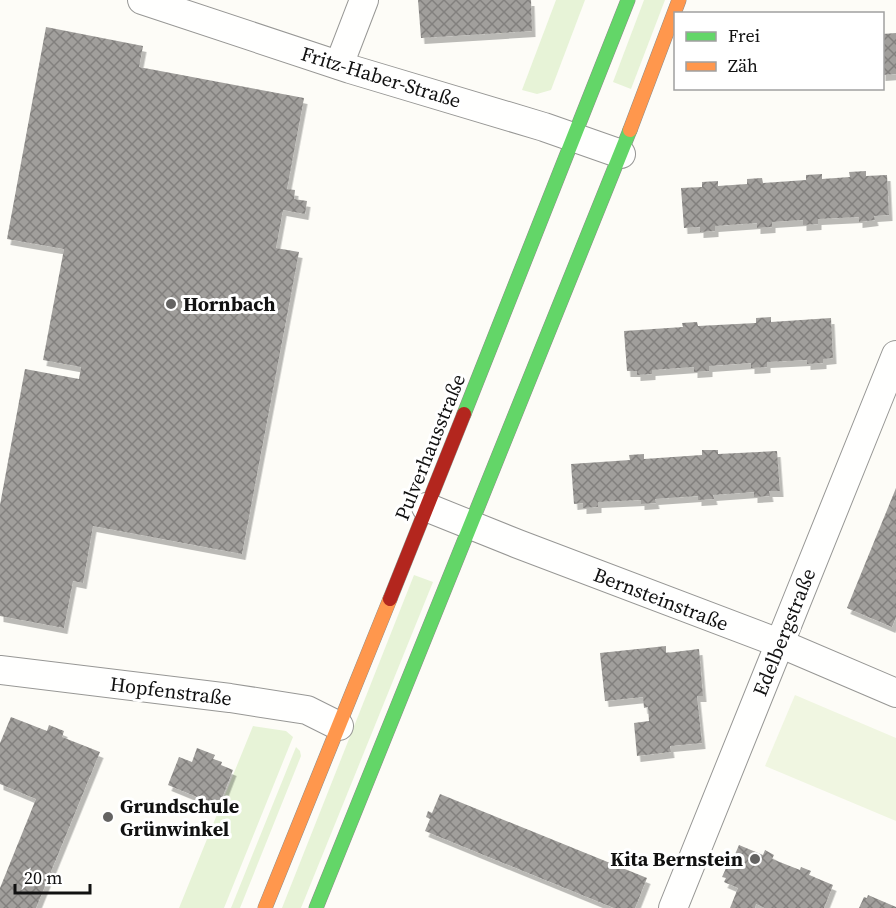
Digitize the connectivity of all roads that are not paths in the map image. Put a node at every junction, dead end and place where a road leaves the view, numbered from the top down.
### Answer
1 (142, 0) edge
2 (364, 0) edge
3 (628, 0) edge
4 (674, 13) edge
5 (339, 65) junction
6 (575, 138) junction
7 (621, 154) junction
8 (896, 356) edge
9 (426, 507) junction
10 (471, 525) junction
11 (779, 644) junction
12 (0, 670) edge
13 (896, 693) edge
14 (339, 726) junction
15 (265, 908) edge
16 (316, 908) edge
17 (673, 908) edge

1 - 5 street, Fritz-Haber-Straße
2 - 5 street
3 - 6 main road, Pulverhausstraße
4 - 7 main road
5 - 6 street, Fritz-Haber-Straße
6 - 7 street, Fritz-Haber-Straße
6 - 9 main road, Pulverhausstraße
7 - 10 main road
8 - 11 street, Edelbergstraße
9 - 10 street, Bernsteinstraße
9 - 14 main road, Pulverhausstraße
10 - 11 street, Bernsteinstraße
10 - 16 main road
11 - 13 street, Bernsteinstraße
11 - 17 street, Edelbergstraße
12 - 14 street, Hopfenstraße
14 - 15 main road, Pulverhausstraße

